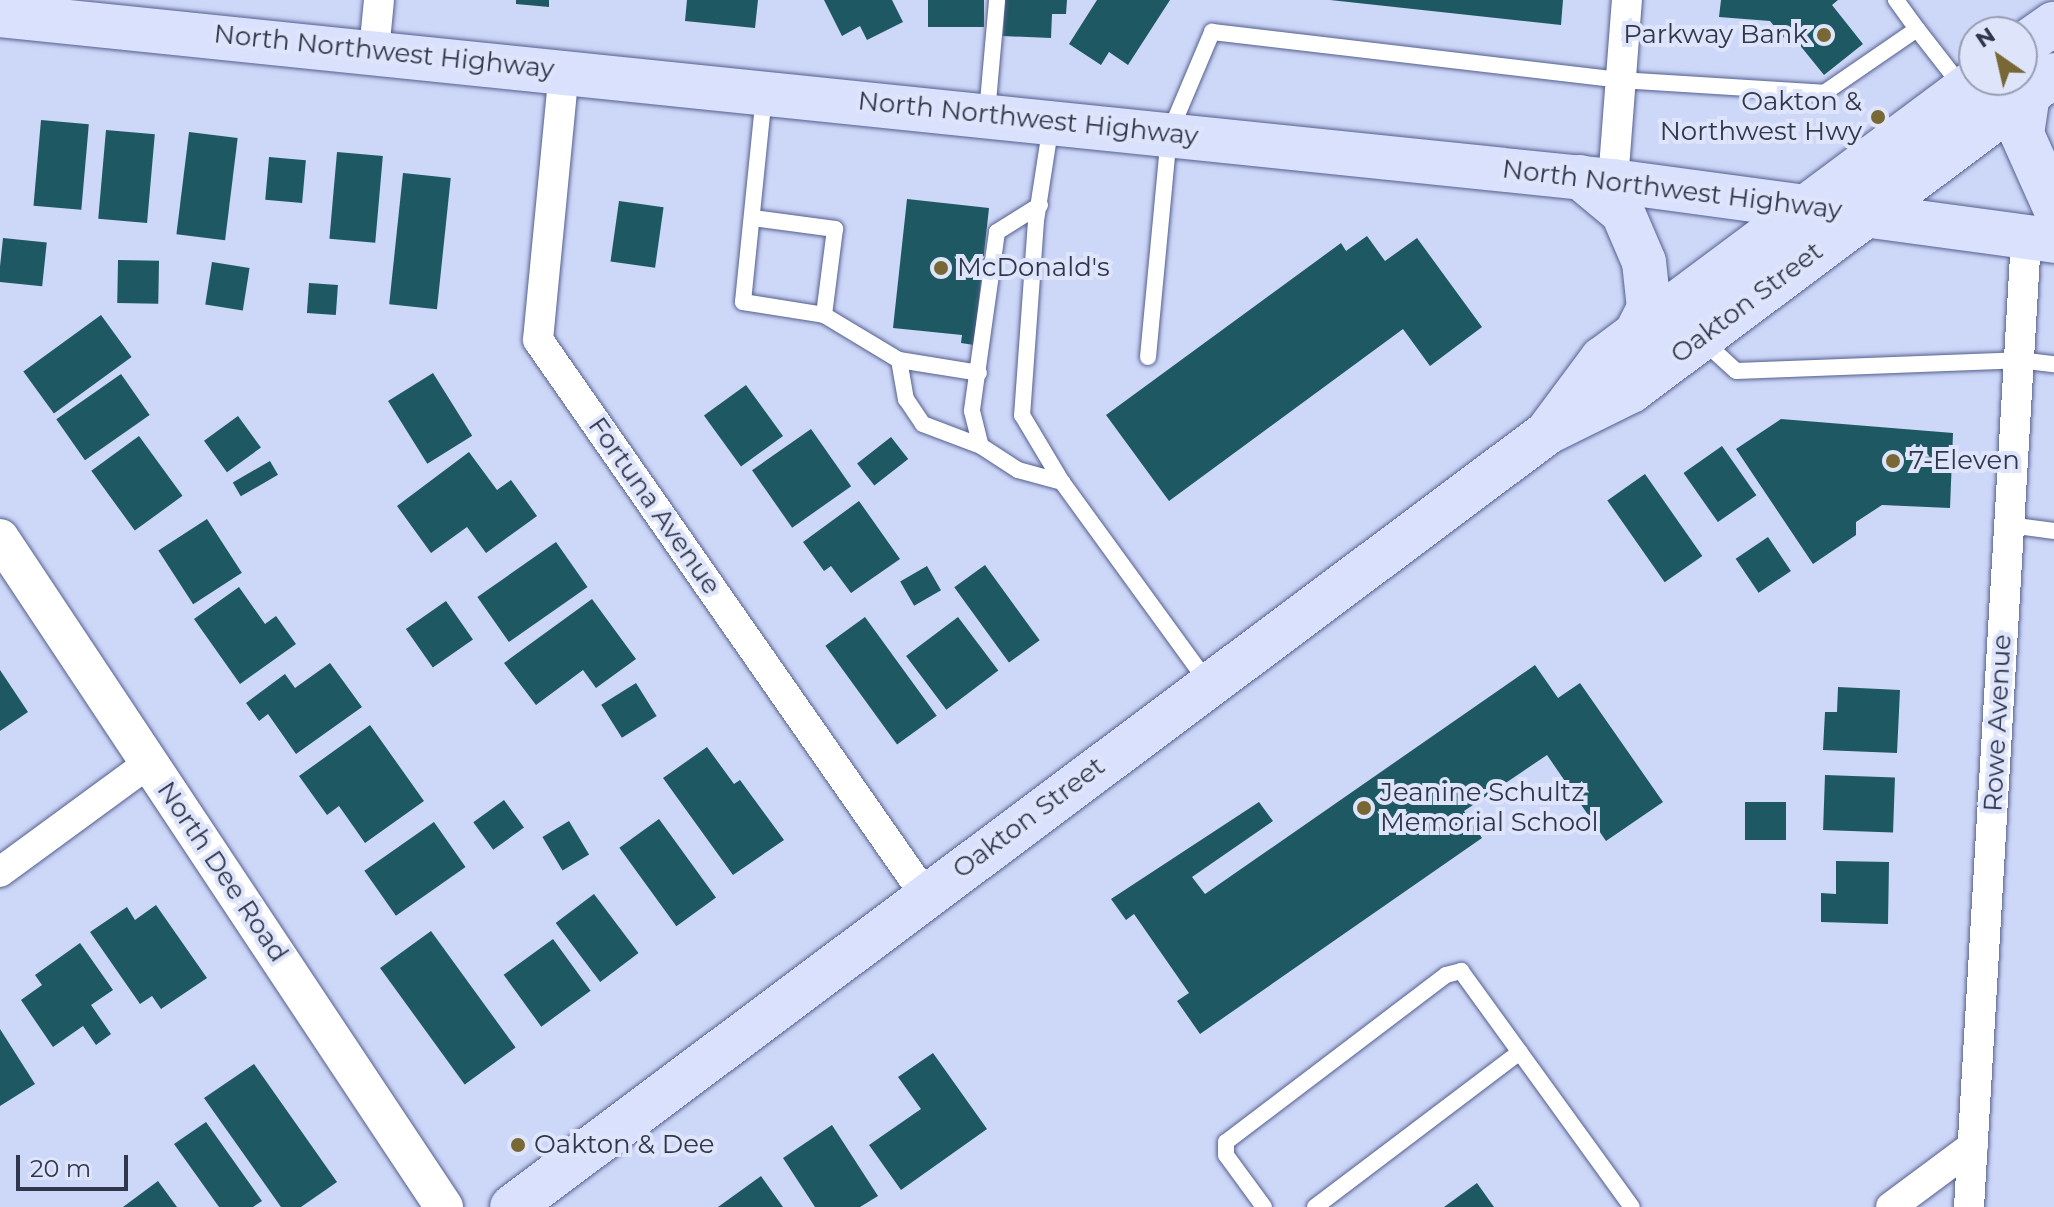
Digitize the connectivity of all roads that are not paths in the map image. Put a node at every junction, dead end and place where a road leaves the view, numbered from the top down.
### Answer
1 (379, 0) edge
2 (997, 0) edge
3 (1627, 0) edge
4 (1896, 0) edge
5 (0, 15) edge
6 (1917, 29) junction
7 (374, 51) junction
8 (564, 70) junction
9 (1958, 72) edge
10 (1620, 80) junction
11 (2041, 84) edge
12 (765, 92) junction
13 (1958, 93) edge
14 (987, 115) junction
15 (1051, 122) junction
16 (1169, 134) junction
17 (1596, 179) junction
18 (1807, 205) junction
19 (2054, 206) edge
20 (1038, 213) junction
21 (1868, 214) junction
22 (753, 218) junction
23 (2040, 240) edge
24 (824, 315) junction
25 (1637, 332) junction
26 (1700, 337) junction
27 (1148, 357) dead end
28 (899, 360) junction
29 (2019, 360) junction
30 (2054, 364) edge
31 (979, 373) junction
32 (1548, 432) junction
33 (981, 446) junction
34 (1062, 482) junction
35 (2009, 525) junction
36 (2054, 531) edge
37 (0, 538) edge
38 (1209, 684) junction
39 (149, 763) junction
40 (0, 872) edge
41 (925, 895) junction
42 (1520, 1052) junction
43 (1973, 1146) junction
44 (444, 1207) edge
45 (512, 1207) edge
46 (1264, 1207) edge
47 (1315, 1207) edge
48 (1632, 1207) edge
49 (1891, 1207) edge
50 (1969, 1207) edge

1 - 7 street
2 - 14 lane
3 - 10 street
4 - 6 lane
5 - 7 main road, North Northwest Highway
6 - 9 lane
6 - 10 lane
7 - 8 main road, North Northwest Highway
8 - 12 main road, North Northwest Highway
8 - 41 street, Fortuna Avenue
10 - 16 lane
10 - 17 street
11 - 19 main road
11 - 21 main road, Oakton Street
12 - 14 main road, North Northwest Highway
12 - 22 lane
13 - 18 main road, Oakton Street
14 - 15 main road, North Northwest Highway
15 - 16 main road, North Northwest Highway
15 - 20 lane
16 - 17 main road, North Northwest Highway
16 - 27 lane
17 - 18 main road, North Northwest Highway
17 - 25 main road
18 - 21 main road, North Northwest Highway
18 - 25 main road, Oakton Street
20 - 31 lane
20 - 34 lane
21 - 23 main road, North Northwest Highway
21 - 26 main road, Oakton Street
22 - 24 lane
22 - 24 lane
23 - 29 street, Rowe Avenue
24 - 28 lane
25 - 32 main road, Oakton Street
26 - 29 lane
26 - 32 main road, Oakton Street
28 - 31 lane
28 - 33 lane
29 - 30 lane
29 - 35 street, Rowe Avenue
31 - 33 lane
32 - 38 main road, Oakton Street
33 - 34 lane
34 - 38 lane
35 - 36 lane
35 - 43 street, Rowe Avenue
37 - 39 street, North Dee Road
38 - 41 main road, Oakton Street
39 - 40 street
39 - 44 street, North Dee Road
41 - 45 main road, Oakton Street
42 - 46 lane
42 - 47 lane
42 - 48 lane
43 - 49 street
43 - 50 street, Rowe Avenue

